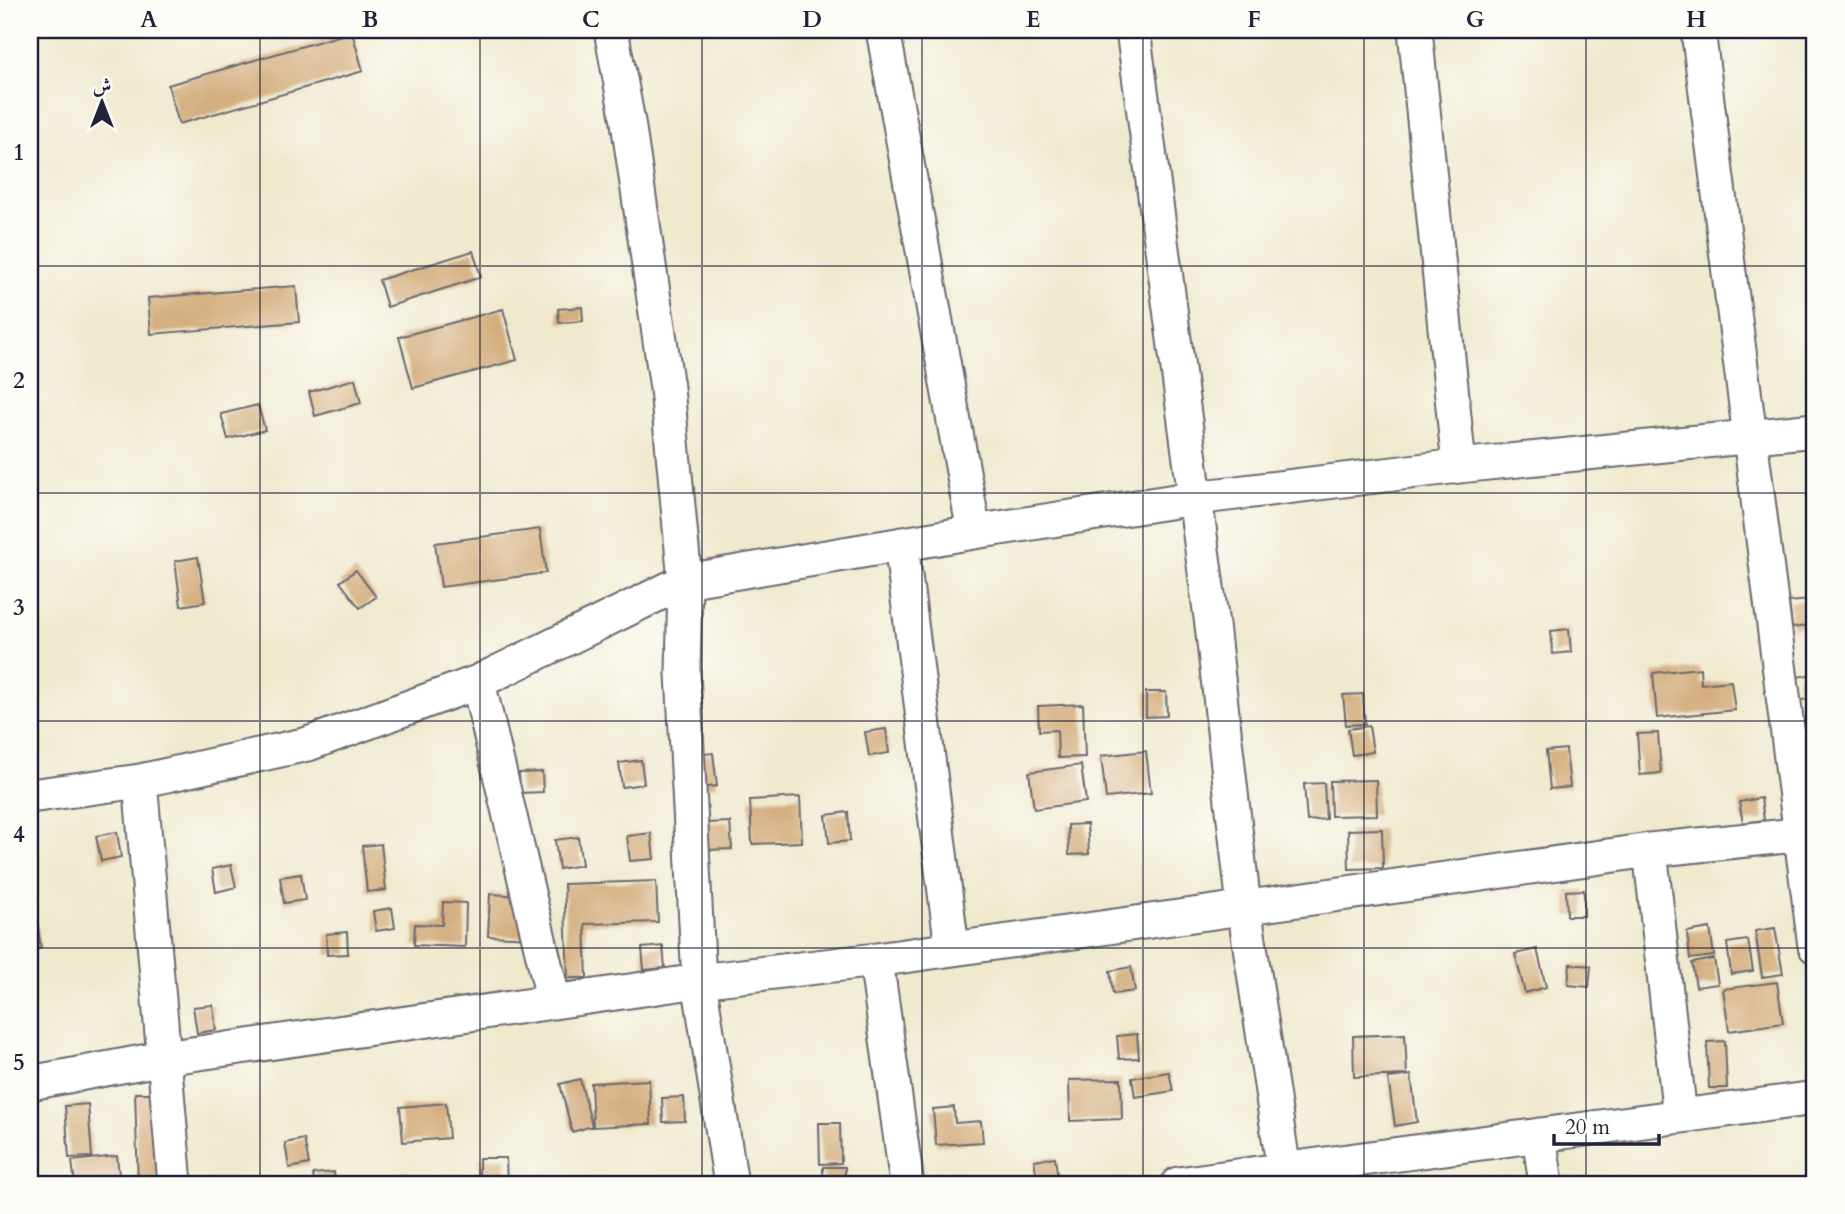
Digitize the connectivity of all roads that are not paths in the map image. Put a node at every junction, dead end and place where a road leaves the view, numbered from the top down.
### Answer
1 (611, 30) edge
2 (883, 30) edge
3 (1133, 30) edge
4 (1415, 30) edge
5 (1698, 30) edge
6 (1815, 430) edge
7 (1750, 437) junction
8 (1459, 466) junction
9 (1195, 498) junction
10 (974, 531) junction
11 (901, 544) junction
12 (685, 581) junction
13 (478, 682) junction
14 (140, 781) junction
15 (30, 796) edge
16 (1808, 834) edge
17 (1650, 850) junction
18 (1244, 907) junction
19 (1815, 946) edge
20 (951, 948) junction
21 (876, 960) junction
22 (699, 981) junction
23 (554, 1002) junction
24 (164, 1058) junction
25 (30, 1083) edge
26 (1815, 1098) edge
27 (1680, 1116) junction
28 (1539, 1135) junction
29 (1285, 1177) edge
30 (175, 1184) edge
31 (732, 1184) edge
32 (907, 1184) edge
33 (1178, 1184) edge
34 (1546, 1184) edge

1 - 12 street
2 - 10 street
3 - 9 street
4 - 8 street
5 - 7 street
6 - 7 street
7 - 8 street
7 - 16 street
8 - 9 street
9 - 10 street
9 - 18 street
10 - 11 street
11 - 12 street
11 - 20 street
12 - 13 street
12 - 22 street
13 - 14 street
13 - 23 street
14 - 15 street
14 - 24 street
16 - 17 street
16 - 19 street
17 - 18 street
17 - 27 street
18 - 20 street
18 - 29 street
20 - 21 street
21 - 22 street
21 - 32 street
22 - 23 street
22 - 31 street
23 - 24 street
24 - 25 street
24 - 30 street
26 - 27 street
27 - 28 street
28 - 29 street
28 - 34 street
29 - 33 street

